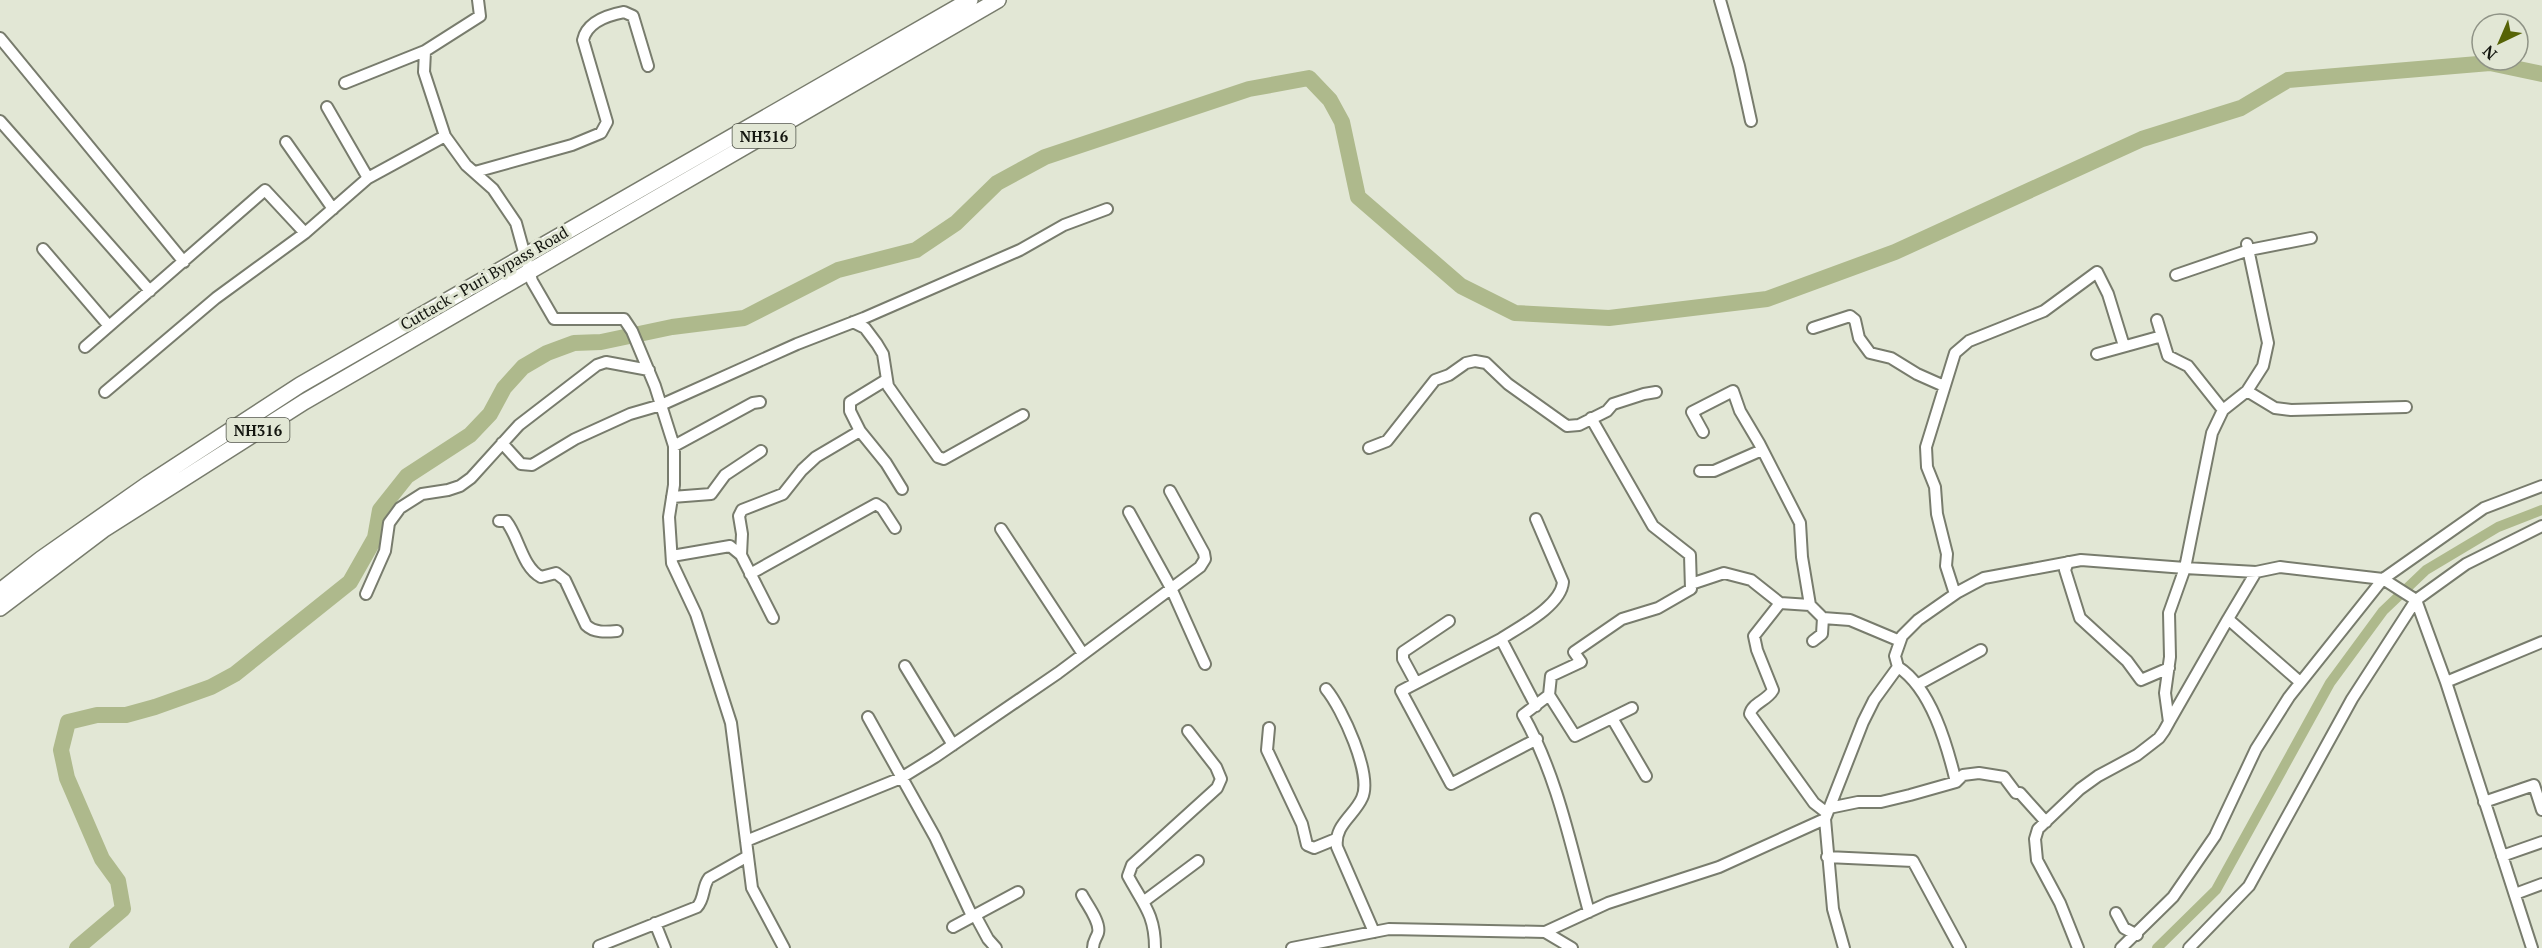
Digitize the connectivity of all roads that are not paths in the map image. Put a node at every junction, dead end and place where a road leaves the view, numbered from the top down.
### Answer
1 (478, 0) edge
2 (970, 0) edge
3 (998, 0) edge
4 (1720, 0) edge
5 (0, 38) edge
6 (425, 51) junction
7 (648, 66) dead end
8 (345, 83) dead end
9 (327, 107) dead end
10 (0, 121) edge
11 (1751, 121) dead end
12 (445, 136) junction
13 (286, 142) dead end
14 (476, 172) junction
15 (368, 178) junction
16 (1107, 208) dead end
17 (333, 209) junction
18 (305, 233) junction
19 (2311, 238) dead end
20 (2248, 247) junction
21 (43, 249) dead end
22 (525, 255) junction
23 (184, 262) junction
24 (530, 273) junction
25 (2176, 275) dead end
26 (150, 291) junction
27 (2157, 320) dead end
28 (853, 322) junction
29 (109, 326) junction
30 (1813, 328) dead end
31 (2162, 336) junction
32 (2124, 346) junction
33 (85, 347) dead end
34 (2097, 354) dead end
35 (647, 366) junction
36 (886, 380) junction
37 (1944, 386) junction
38 (2247, 391) junction
39 (105, 392) dead end
40 (1656, 392) dead end
41 (760, 402) dead end
42 (661, 405) junction
43 (2406, 407) dead end
44 (2223, 410) junction
45 (1023, 415) dead end
46 (1591, 418) junction
47 (860, 431) junction
48 (1704, 432) dead end
49 (502, 443) junction
50 (674, 446) junction
51 (1370, 448) dead end
52 (1762, 450) junction
53 (761, 451) dead end
54 (1700, 471) dead end
55 (2542, 486) edge
56 (902, 489) dead end
57 (1170, 491) dead end
58 (672, 497) junction
59 (1129, 512) dead end
60 (1536, 519) dead end
61 (499, 521) dead end
62 (2542, 526) edge
63 (895, 528) dead end
64 (1001, 529) dead end
65 (741, 555) junction
66 (672, 556) junction
67 (2068, 562) junction
68 (2185, 568) junction
69 (2256, 572) junction
70 (750, 574) junction
71 (2387, 582) junction
72 (1691, 584) junction
73 (1171, 588) junction
74 (0, 591) edge
75 (366, 594) dead end
76 (1955, 594) junction
77 (2412, 598) junction
78 (1780, 603) junction
79 (1810, 605) junction
80 (0, 608) edge
81 (773, 618) dead end
82 (1823, 618) junction
83 (2228, 620) junction
84 (1449, 621) dead end
85 (617, 631) dead end
86 (1501, 639) junction
87 (1814, 641) dead end
88 (1900, 641) junction
89 (2542, 642) edge
90 (1981, 650) dead end
91 (1083, 654) junction
92 (1204, 664) dead end
93 (905, 666) dead end
94 (1898, 667) junction
95 (2169, 668) junction
96 (2300, 681) junction
97 (2446, 682) junction
98 (1416, 683) junction
99 (1917, 685) junction
100 (1326, 689) dead end
101 (1550, 695) junction
102 (1536, 706) junction
103 (1632, 708) dead end
104 (868, 717) dead end
105 (1612, 718) junction
106 (2169, 722) junction
107 (1269, 728) dead end
108 (1188, 731) dead end
109 (1537, 739) junction
110 (953, 745) junction
111 (1646, 776) dead end
112 (901, 778) junction
113 (1956, 782) junction
114 (2484, 802) junction
115 (2542, 810) edge
116 (1827, 813) junction
117 (2046, 822) junction
118 (1336, 839) junction
119 (746, 841) junction
120 (2542, 842) edge
121 (748, 856) junction
122 (2502, 856) junction
123 (1827, 857) junction
124 (1198, 861) dead end
125 (2542, 884) edge
126 (1018, 892) dead end
127 (2515, 894) junction
128 (1082, 895) dead end
129 (1143, 902) junction
130 (1589, 912) junction
131 (2116, 913) dead end
132 (973, 916) junction
133 (655, 923) junction
134 (953, 927) dead end
135 (1374, 932) junction
136 (1545, 932) junction
137 (2137, 935) junction
138 (599, 946) dead end
139 (663, 947) edge
140 (784, 948) edge
141 (996, 948) edge
142 (1093, 948) edge
143 (1155, 948) edge
144 (1292, 948) edge
145 (1572, 948) edge
146 (1844, 948) edge
147 (1960, 948) edge
148 (2078, 948) edge
149 (2121, 948) edge
150 (2189, 948) edge
151 (2532, 948) edge

1 - 6 street
2 - 22 highway, Cuttack - Puri Bypass Road / NH316
3 - 24 highway, Cuttack - Puri Bypass Road / NH316
4 - 11 street
5 - 23 street
6 - 8 street
6 - 12 street
7 - 14 street
9 - 15 street
10 - 26 street
12 - 14 street
12 - 15 street
13 - 17 street
14 - 22 street
15 - 17 street
16 - 28 street
17 - 18 street
18 - 23 street
18 - 39 street
19 - 20 street
20 - 25 street
20 - 38 street
21 - 29 street
22 - 24 street
22 - 74 highway, Cuttack - Puri Bypass Road / NH316
23 - 26 street
24 - 35 street
24 - 80 highway, Cuttack - Puri Bypass Road / NH316
26 - 29 street
27 - 31 street
28 - 36 street
28 - 42 street
29 - 33 street
30 - 37 street
31 - 32 street
31 - 44 street
32 - 34 street
32 - 37 street
35 - 42 street
35 - 49 street
36 - 45 street
36 - 47 street
37 - 76 street
38 - 43 street
38 - 44 street
40 - 46 street
41 - 50 street
42 - 49 street
42 - 50 street
44 - 68 street
46 - 51 street
46 - 72 street
47 - 56 street
47 - 65 street
48 - 52 street
49 - 75 street
50 - 58 street
52 - 54 street
52 - 79 street
53 - 58 street
55 - 71 street
57 - 73 street
58 - 66 street
59 - 73 street
60 - 86 street
61 - 85 street
62 - 77 street
63 - 70 street
64 - 91 street
65 - 66 street
65 - 70 street
66 - 119 street
67 - 68 street
67 - 76 street
67 - 95 street
68 - 69 street
68 - 95 street
69 - 71 street
69 - 83 street
70 - 81 street
71 - 77 street
71 - 96 street
72 - 78 street
72 - 101 street
73 - 91 street
73 - 92 street
76 - 88 street
77 - 97 street
77 - 150 street
78 - 79 street
78 - 116 street
79 - 82 street
82 - 87 street
82 - 88 street
83 - 96 street
83 - 106 street
84 - 98 street
86 - 98 street
86 - 102 street
88 - 94 street
89 - 97 street
90 - 99 street
91 - 110 street
93 - 110 street
94 - 99 street
94 - 116 street
95 - 106 street
96 - 137 street
97 - 114 street
98 - 109 street
99 - 113 street
100 - 118 street
101 - 102 street
101 - 105 street
102 - 109 street
103 - 105 street
104 - 112 street
105 - 111 street
106 - 117 street
107 - 118 street
108 - 129 street
109 - 130 street
110 - 112 street
112 - 119 street
112 - 132 street
113 - 116 street
113 - 117 street
114 - 115 street
114 - 122 street
116 - 123 street
116 - 130 street
117 - 148 street
118 - 135 street
119 - 121 street
120 - 122 street
121 - 133 street
121 - 140 street
122 - 127 street
123 - 146 street
123 - 147 street
124 - 129 street
125 - 127 street
126 - 132 street
127 - 151 street
128 - 142 street
129 - 143 street
130 - 136 street
131 - 137 street
132 - 134 street
132 - 141 street
133 - 138 street
133 - 139 street
135 - 136 street
135 - 144 street
136 - 145 street
137 - 149 street

